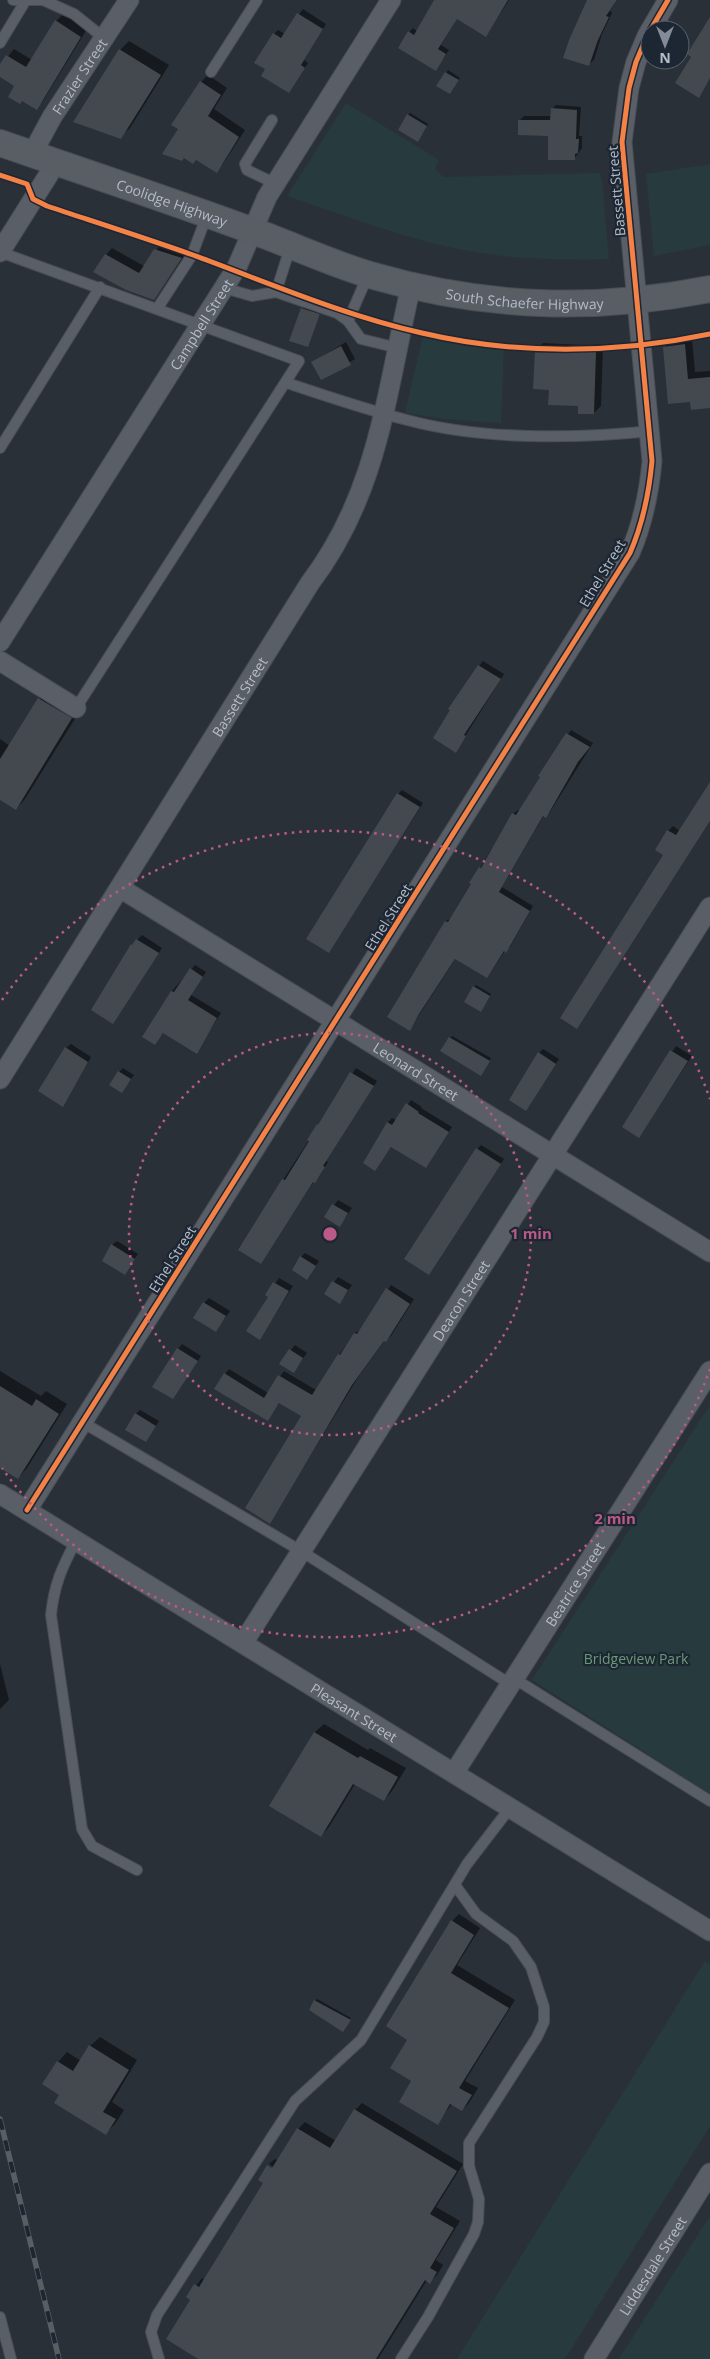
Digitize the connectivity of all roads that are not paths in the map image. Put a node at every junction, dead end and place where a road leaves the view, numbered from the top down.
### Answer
1 (13, 0) edge
2 (26, 0) edge
3 (128, 0) edge
4 (258, 0) edge
5 (391, 0) edge
6 (668, 0) edge
7 (104, 38) junction
8 (0, 43) edge
9 (212, 72) dead end
10 (272, 120) dead end
11 (0, 142) edge
12 (32, 154) junction
13 (56, 163) junction
14 (276, 184) junction
15 (207, 215) junction
16 (254, 231) junction
17 (2, 244) edge
18 (291, 245) junction
19 (343, 265) joint
20 (368, 274) junction
21 (411, 286) junction
22 (100, 287) junction
23 (224, 288) junction
24 (710, 290) edge
25 (276, 292) junction
26 (637, 300) junction
27 (157, 309) junction
28 (348, 321) junction
29 (201, 325) junction
30 (398, 348) junction
31 (287, 383) junction
32 (385, 414) junction
33 (651, 431) junction
34 (0, 448) edge
35 (0, 642) edge
36 (0, 661) edge
37 (76, 708) joint
38 (120, 888) junction
39 (710, 907) edge
40 (335, 1021) junction
41 (0, 1079) edge
42 (552, 1155) junction
43 (710, 1252) edge
44 (710, 1371) edge
45 (82, 1422) junction
46 (0, 1494) edge
47 (27, 1510) junction
48 (76, 1541) junction
49 (301, 1551) junction
50 (243, 1643) junction
51 (512, 1681) junction
52 (454, 1773) junction
53 (710, 1801) edge
54 (510, 1808) junction
55 (137, 1870) dead end
56 (454, 1885) junction
57 (710, 1931) edge
58 (710, 2173) edge
59 (0, 2317) edge
60 (11, 2359) edge
61 (159, 2359) edge
62 (401, 2359) edge
63 (594, 2359) edge

1 - 2 lane
2 - 7 lane
2 - 8 lane
3 - 7 street, Frazier Street
4 - 9 lane
5 - 14 street, Campbell Street
6 - 26 street, Bassett Street
7 - 12 street, Frazier Street
10 - 14 lane
11 - 12 main road, Coolidge Highway
12 - 13 main road, Coolidge Highway
13 - 15 main road, Coolidge Highway
13 - 17 street
14 - 16 street, Campbell Street
15 - 16 main road, Coolidge Highway
15 - 27 lane
16 - 18 main road, Coolidge Highway
16 - 23 street, Campbell Street
17 - 22 lane
18 - 19 main road, Coolidge Highway
18 - 25 lane
19 - 20 main road, South Schaefer Highway
20 - 21 main road, South Schaefer Highway
20 - 28 lane
21 - 26 main road, South Schaefer Highway
21 - 30 street, Bassett Street
22 - 27 lane
22 - 34 lane
23 - 25 lane
23 - 29 street, Campbell Street
24 - 26 main road, South Schaefer Highway
25 - 28 lane
26 - 33 street, Ethel Street
27 - 29 lane
28 - 30 lane
29 - 31 lane
29 - 35 street, Campbell Street
30 - 32 street, Bassett Street
31 - 32 lane
31 - 37 lane
32 - 33 lane
32 - 38 street, Bassett Street
33 - 40 street, Ethel Street
36 - 37 street
38 - 40 street, Leonard Street
38 - 41 street, Bassett Street
39 - 42 street, Deacon Street
40 - 42 street, Leonard Street
40 - 45 street, Ethel Street
42 - 43 street, Leonard Street
42 - 49 street, Deacon Street
44 - 51 street, Beatrice Street
45 - 47 street, Ethel Street
45 - 49 lane
46 - 47 street, Pleasant Street
47 - 48 street, Pleasant Street
48 - 50 street, Pleasant Street
48 - 55 lane
49 - 50 street, Deacon Street
49 - 51 lane
50 - 52 street, Pleasant Street
51 - 52 street, Beatrice Street
51 - 53 lane
52 - 54 street, Pleasant Street
54 - 56 lane
54 - 57 street, Pleasant Street
56 - 61 lane
56 - 62 lane
58 - 63 street, Liddesdale Street
59 - 60 lane

